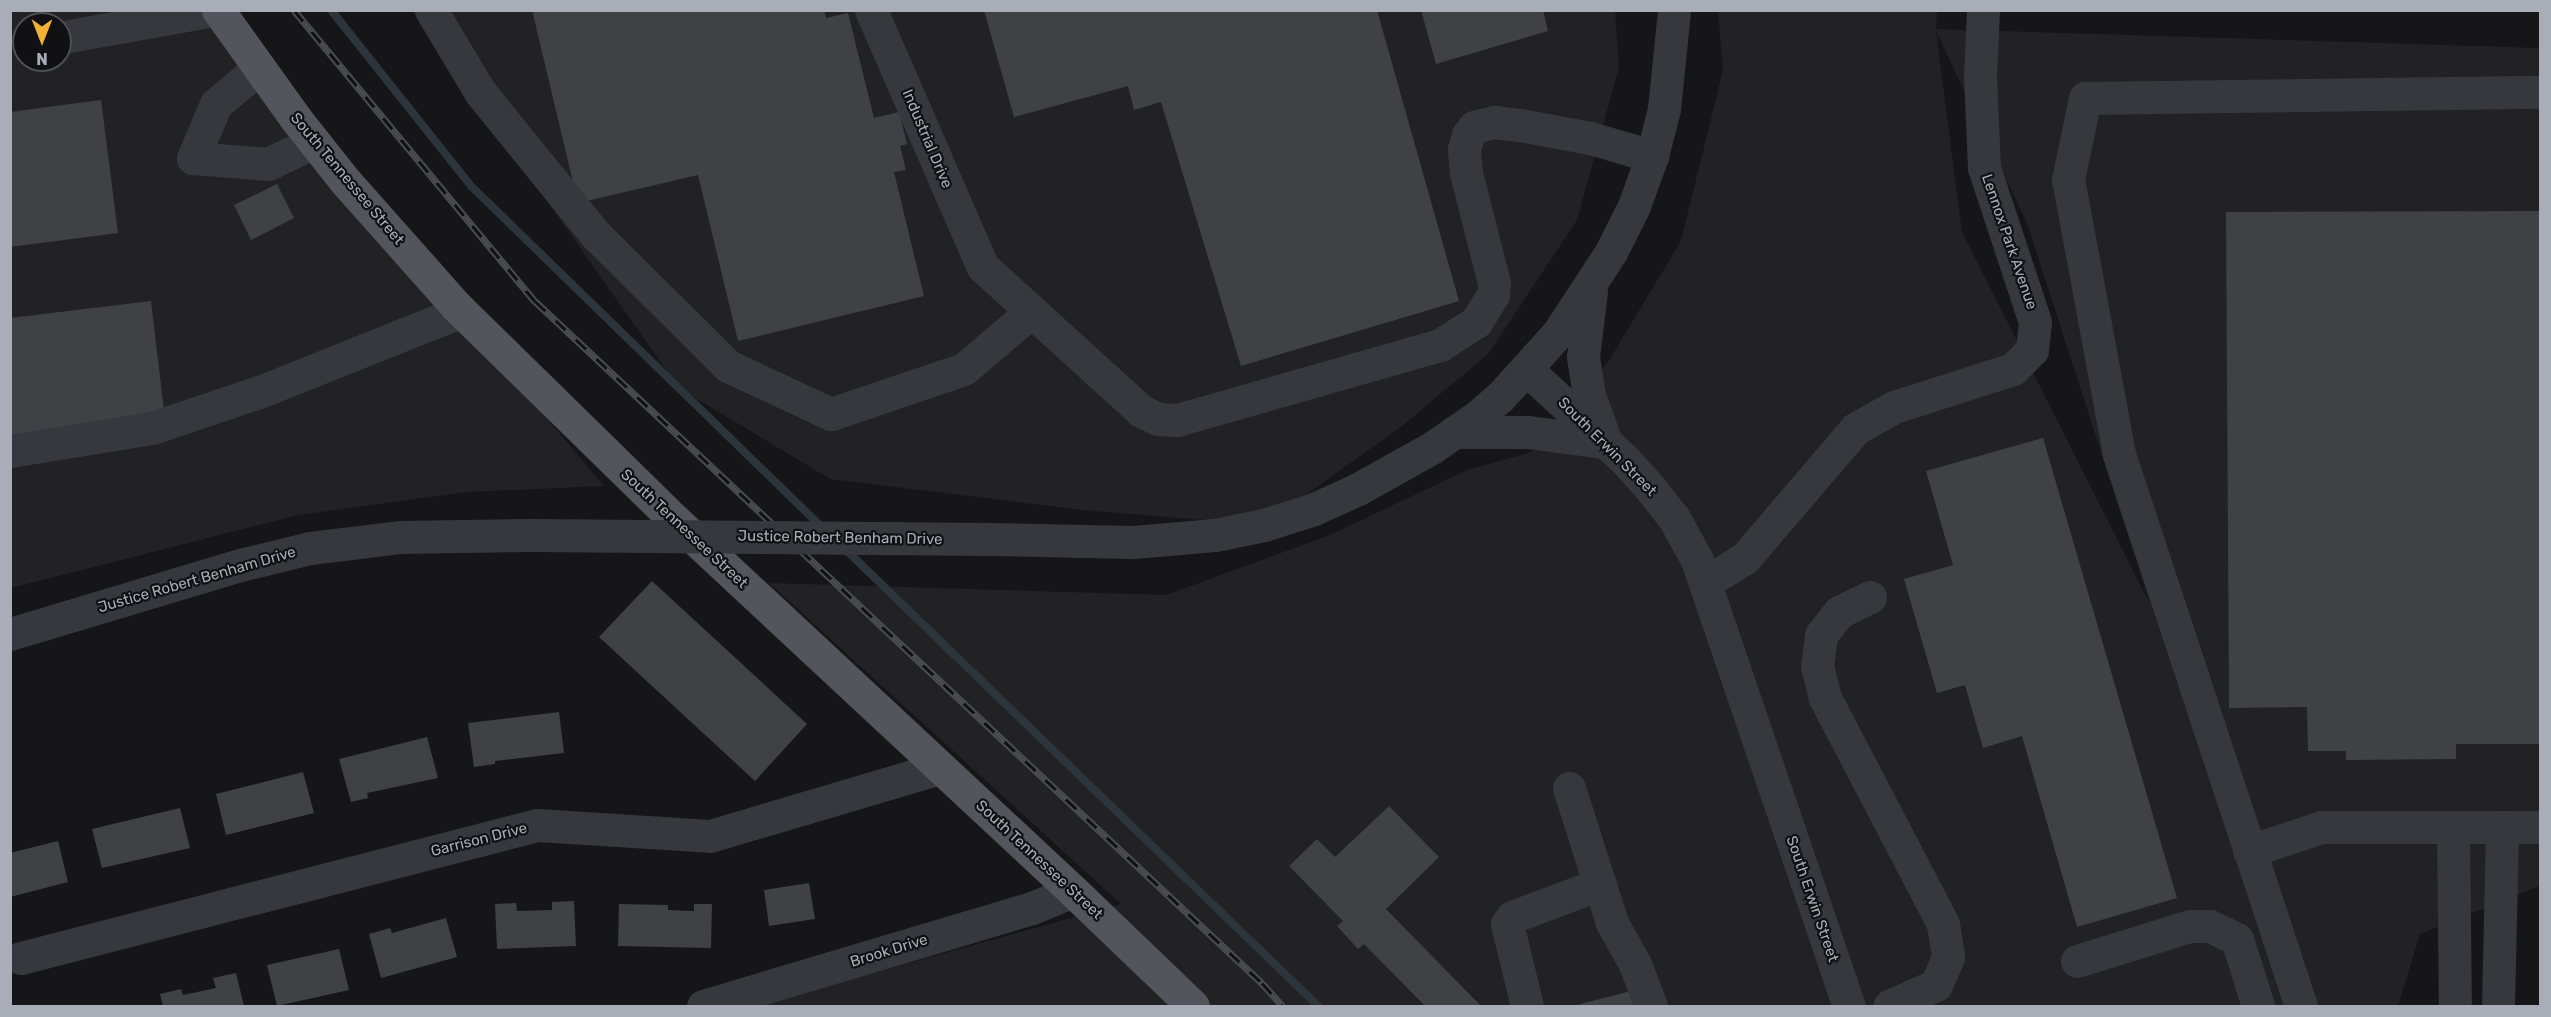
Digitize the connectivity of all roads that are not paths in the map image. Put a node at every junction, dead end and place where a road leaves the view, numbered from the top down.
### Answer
1 (213, 10) edge
2 (218, 10) edge
3 (430, 10) edge
4 (871, 10) edge
5 (1674, 10) edge
6 (1983, 10) edge
7 (72, 35) edge
8 (258, 68) junction
9 (2541, 92) edge
10 (314, 142) junction
11 (1652, 156) junction
12 (1592, 283) junction
13 (462, 311) junction
14 (1032, 311) junction
15 (1526, 369) junction
16 (1455, 432) junction
17 (1607, 444) junction
18 (10, 451) edge
19 (1706, 582) junction
20 (1870, 597) dead end
21 (10, 634) edge
22 (939, 768) junction
23 (1569, 788) dead end
24 (2452, 827) junction
25 (2502, 827) junction
26 (2541, 827) edge
27 (2249, 851) junction
28 (1600, 884) junction
29 (1073, 891) junction
30 (21, 958) dead end
31 (2078, 961) dead end
32 (799, 993) edge
33 (703, 1006) edge
34 (1194, 1006) edge
35 (1527, 1006) edge
36 (1651, 1006) edge
37 (1849, 1006) edge
38 (1889, 1006) edge
39 (2258, 1006) edge
40 (2301, 1006) edge
41 (2455, 1006) edge
42 (2498, 1006) edge

1 - 7 street
2 - 8 main road, South Tennessee Street
3 - 14 street
4 - 14 street, Industrial Drive
5 - 11 street
6 - 19 street, Lennox Park Avenue
8 - 10 main road, South Tennessee Street
8 - 10 street
9 - 27 street
10 - 13 main road, South Tennessee Street
11 - 12 street
11 - 14 street
12 - 15 street
12 - 17 street
13 - 18 street
13 - 22 main road, South Tennessee Street
15 - 16 street, Justice Robert Benham Drive
15 - 17 street, South Erwin Street
16 - 17 street
16 - 21 street, Justice Robert Benham Drive, bridge
17 - 19 street, South Erwin Street
19 - 37 street, South Erwin Street
20 - 38 street
22 - 29 main road, South Tennessee Street
22 - 30 street, Garrison Drive
23 - 28 street
24 - 25 street
24 - 27 street
24 - 41 street
25 - 26 street
25 - 42 street
27 - 40 street
28 - 35 street
28 - 36 street
29 - 32 street, Brook Drive
29 - 34 main road, South Tennessee Street
31 - 39 street
32 - 33 street, Brook Drive

